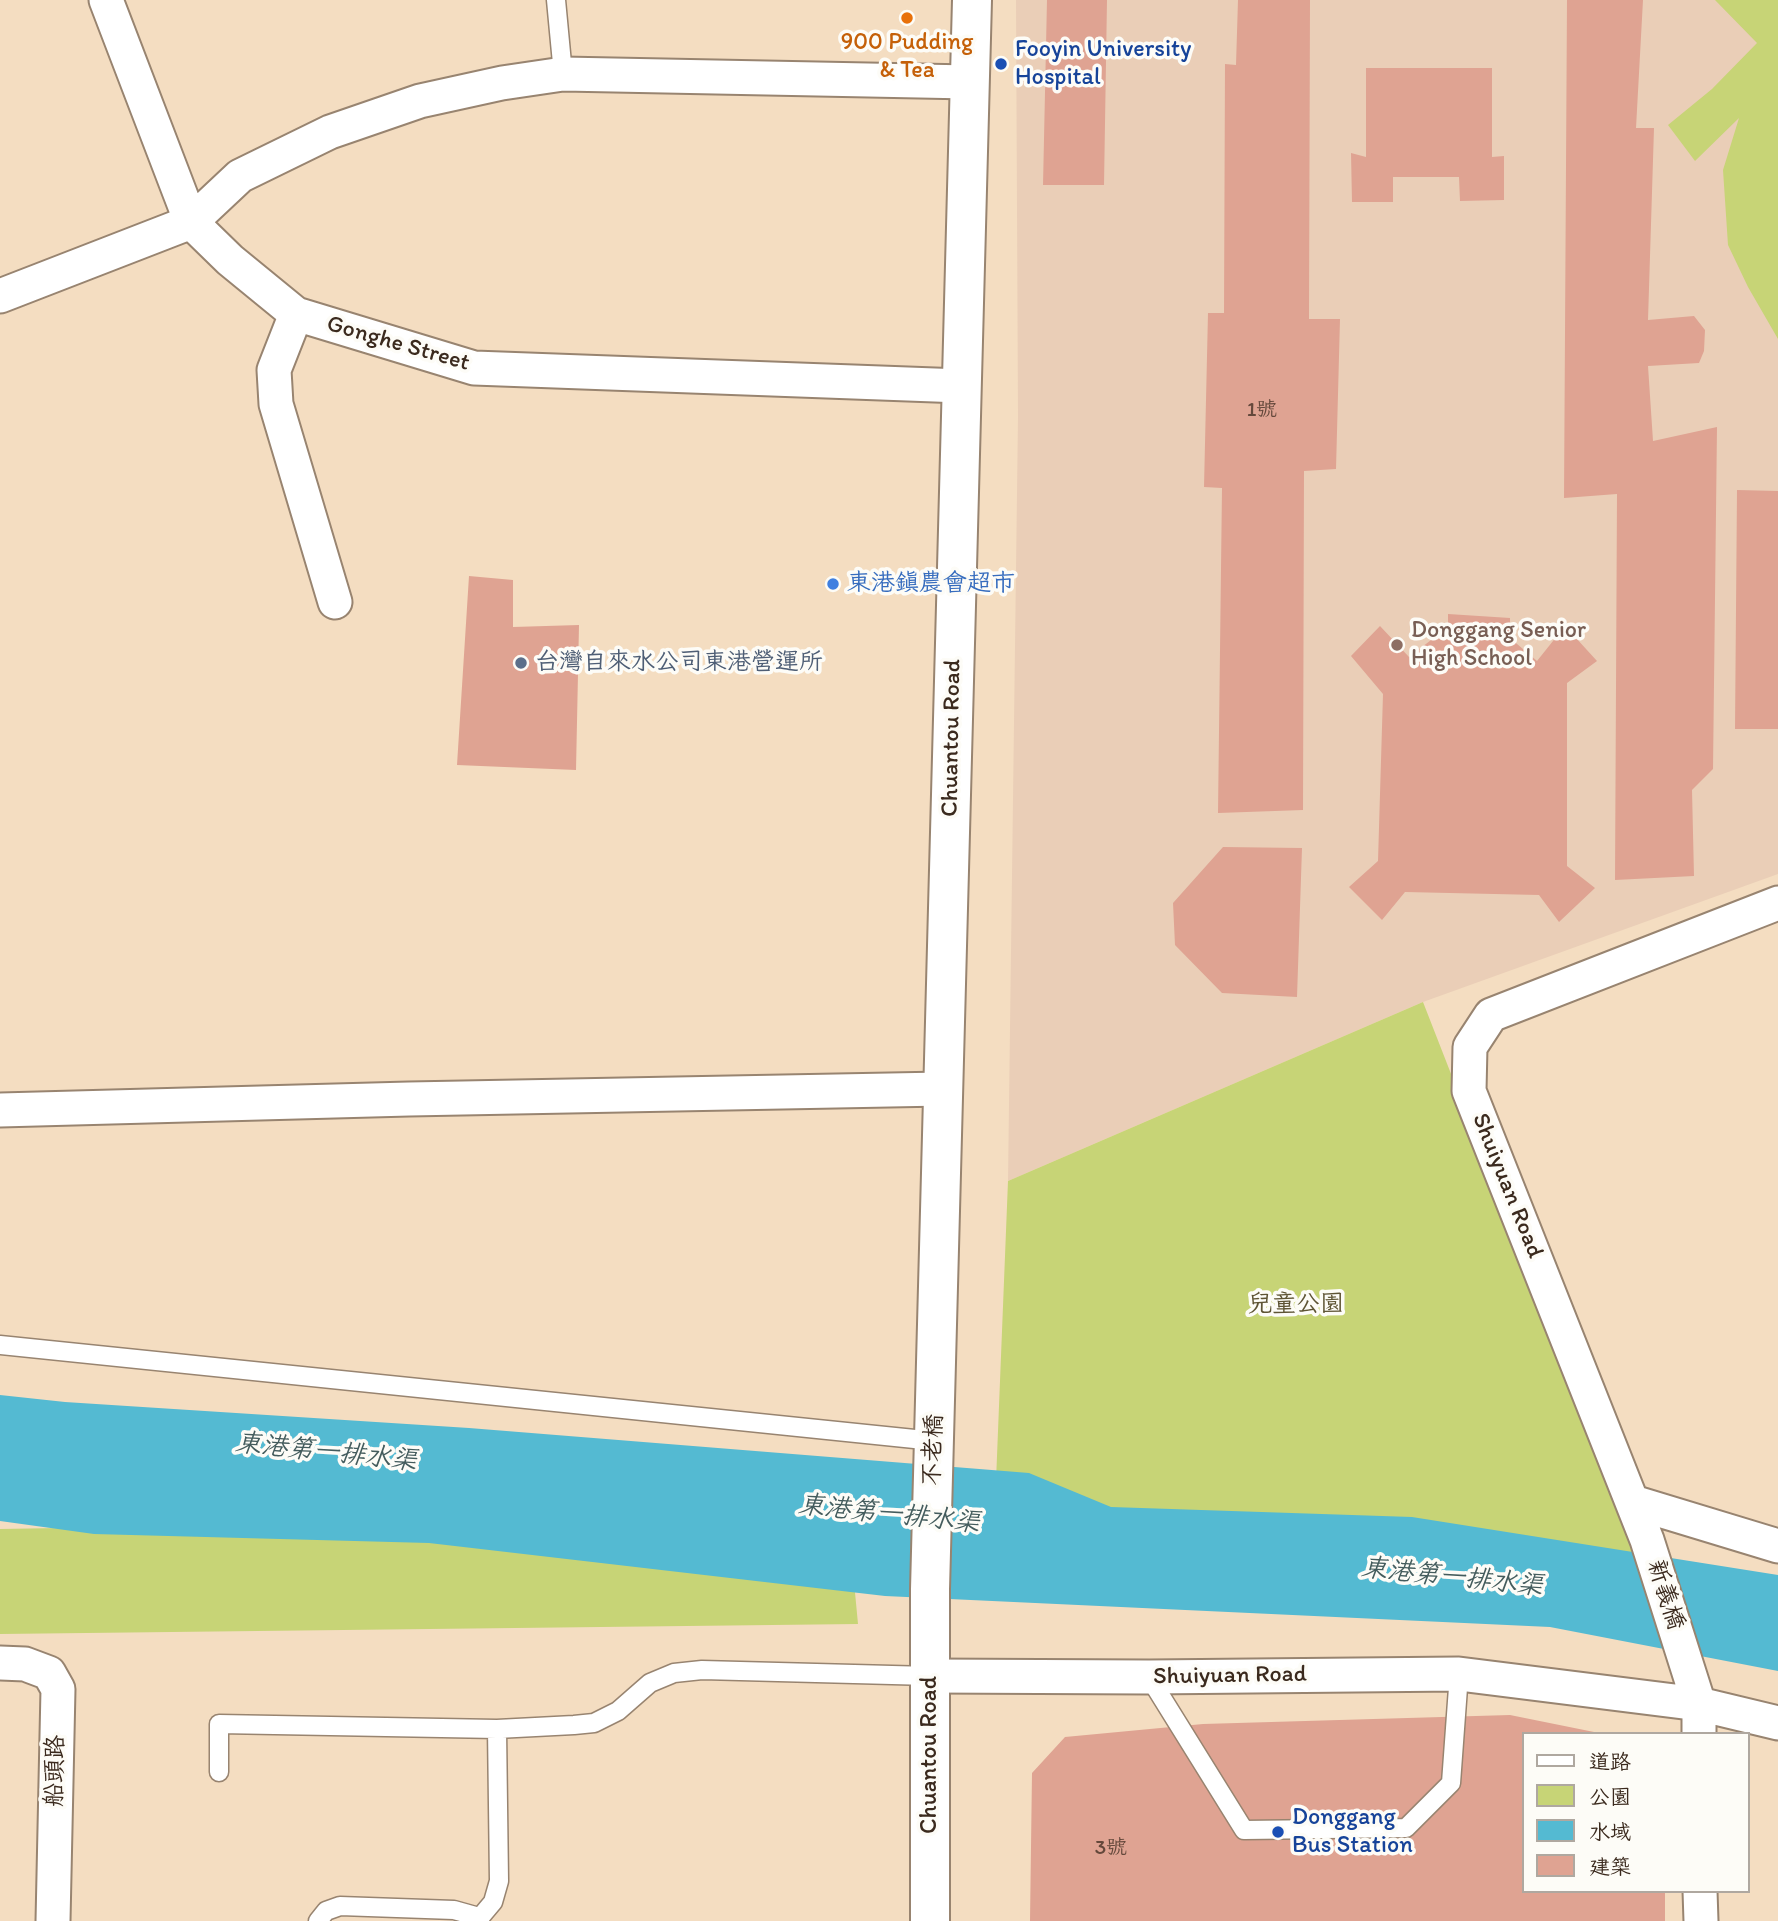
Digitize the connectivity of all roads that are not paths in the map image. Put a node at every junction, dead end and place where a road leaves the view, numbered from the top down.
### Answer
1 (106, 0) edge
2 (556, 0) edge
3 (972, 0) edge
4 (563, 74) junction
5 (970, 82) junction
6 (191, 222) junction
7 (0, 296) edge
8 (296, 314) junction
9 (962, 386) junction
10 (335, 602) dead end
11 (1778, 903) edge
12 (943, 1089) junction
13 (0, 1110) edge
14 (0, 1345) edge
15 (935, 1395) joint
16 (934, 1441) junction
17 (1633, 1503) junction
18 (1647, 1540) joint
19 (1778, 1546) edge
20 (930, 1589) joint
21 (0, 1663) edge
22 (1459, 1674) junction
23 (930, 1676) junction
24 (1149, 1677) junction
25 (1699, 1719) edge
26 (1778, 1723) edge
27 (497, 1729) junction
28 (219, 1772) dead end
29 (1700, 1893) edge
30 (478, 1919) edge
31 (54, 1921) edge
32 (318, 1921) edge
33 (930, 1921) edge
34 (1701, 1921) edge

1 - 6 street, Gonghe Street
2 - 4 lane
3 - 5 main road, Chuantou Road
4 - 5 street
4 - 6 street
5 - 9 main road, Chuantou Road
6 - 7 street
6 - 8 street, Gonghe Street
8 - 9 street, Gonghe Street
8 - 10 street
9 - 12 main road, Chuantou Road
11 - 17 street, Shuiyuan Road
12 - 13 street
12 - 15 main road, Chuantou Road
14 - 16 lane
15 - 16 main road, 不老橋
16 - 20 main road, 不老橋
17 - 18 street, Shuiyuan Road
17 - 19 street
18 - 25 street, 新義橋
20 - 23 main road, Chuantou Road
21 - 31 street, 船頭路
22 - 24 street, Shuiyuan Road
22 - 24 lane
22 - 25 street, Shuiyuan Road
23 - 24 street, Shuiyuan Road
23 - 27 lane
23 - 33 main road, Chuantou Road
25 - 26 street, Shuiyuan Road
27 - 28 lane
27 - 30 lane
29 - 34 street
30 - 32 lane

